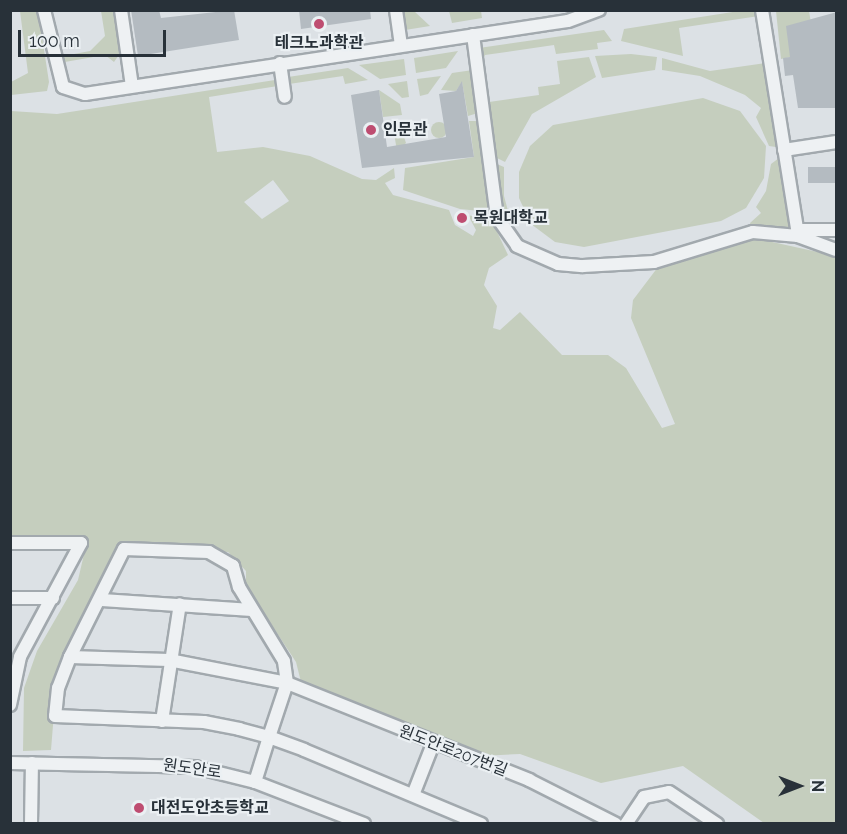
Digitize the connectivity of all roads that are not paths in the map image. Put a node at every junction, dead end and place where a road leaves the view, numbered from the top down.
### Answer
1 (44, 10) edge
2 (121, 10) edge
3 (396, 10) edge
4 (599, 10) edge
5 (762, 10) edge
6 (567, 16) edge
7 (473, 35) junction
8 (401, 45) junction
9 (280, 63) junction
10 (132, 86) junction
11 (285, 97) dead end
12 (837, 142) edge
13 (784, 150) junction
14 (837, 230) edge
15 (798, 233) junction
16 (837, 250) edge
17 (10, 543) edge
18 (10, 598) edge
19 (53, 598) junction
20 (102, 600) junction
21 (180, 604) junction
22 (252, 610) junction
23 (15, 657) edge
24 (70, 657) junction
25 (169, 660) junction
26 (287, 682) junction
27 (10, 705) edge
28 (162, 721) junction
29 (269, 737) junction
30 (433, 744) junction
31 (10, 763) edge
32 (32, 763) junction
33 (255, 782) junction
34 (413, 795) junction
35 (31, 824) edge
36 (364, 824) edge
37 (481, 824) edge
38 (616, 824) edge
39 (626, 824) edge
40 (717, 824) edge

1 - 10 street
2 - 10 street
3 - 8 street
4 - 6 street
5 - 13 street
6 - 7 street
7 - 8 street
7 - 15 street
8 - 9 street
9 - 10 street
9 - 11 street
12 - 13 street
13 - 15 street
14 - 15 street
15 - 16 street
17 - 19 street
18 - 19 street
19 - 23 street
20 - 21 street
20 - 22 street
20 - 24 street
21 - 22 street
21 - 25 street
22 - 26 street
23 - 27 street
24 - 25 street, 원도안로207번길
24 - 28 street
25 - 26 street, 원도안로207번길
25 - 28 street
26 - 29 street
26 - 30 street, 원도안로207번길
28 - 29 street
29 - 33 street
29 - 34 street
30 - 34 street
30 - 38 street, 원도안로207번길
31 - 32 street, 원도안로
32 - 33 street, 원도안로
32 - 35 street
33 - 36 street, 원도안로
34 - 37 street
39 - 40 street

